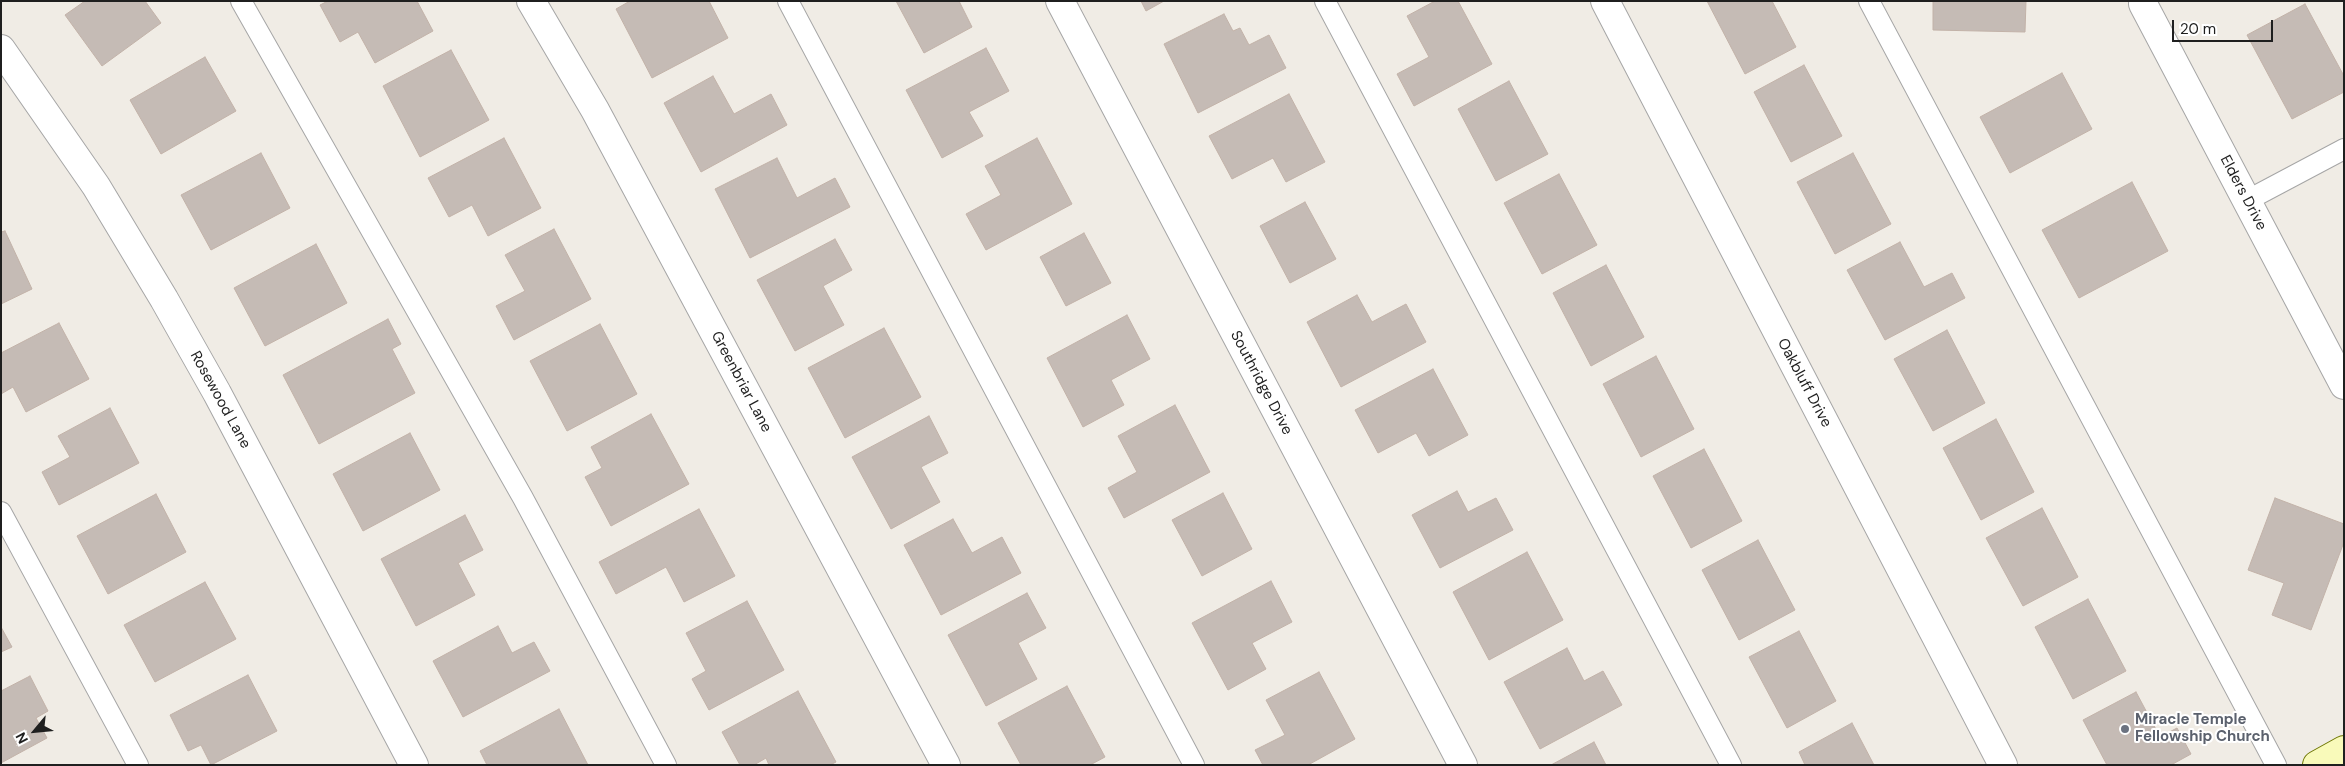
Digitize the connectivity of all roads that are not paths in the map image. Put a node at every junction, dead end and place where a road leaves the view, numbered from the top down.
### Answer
1 (241, 1) edge
2 (531, 1) edge
3 (788, 1) edge
4 (1060, 1) edge
5 (1325, 1) edge
6 (1604, 1) edge
7 (1869, 1) edge
8 (2144, 1) edge
9 (1, 49) edge
10 (2344, 149) edge
11 (2246, 201) junction
12 (2344, 385) edge
13 (1, 512) edge
14 (2344, 750) edge
15 (138, 765) edge
16 (414, 765) edge
17 (666, 765) edge
18 (946, 765) edge
19 (1194, 765) edge
20 (1462, 765) edge
21 (1731, 765) edge
22 (2003, 765) edge
23 (2276, 765) edge
24 (2317, 765) edge

1 - 17 lane
2 - 18 street, Greenbriar Lane
3 - 19 lane
4 - 20 street, Southridge Drive
5 - 21 lane
6 - 22 street, Oakbluff Drive
7 - 23 lane
8 - 11 street, Elders Drive
9 - 16 street, Rosewood Lane
10 - 11 lane
11 - 12 street, Elders Drive
13 - 15 lane
14 - 24 main road

